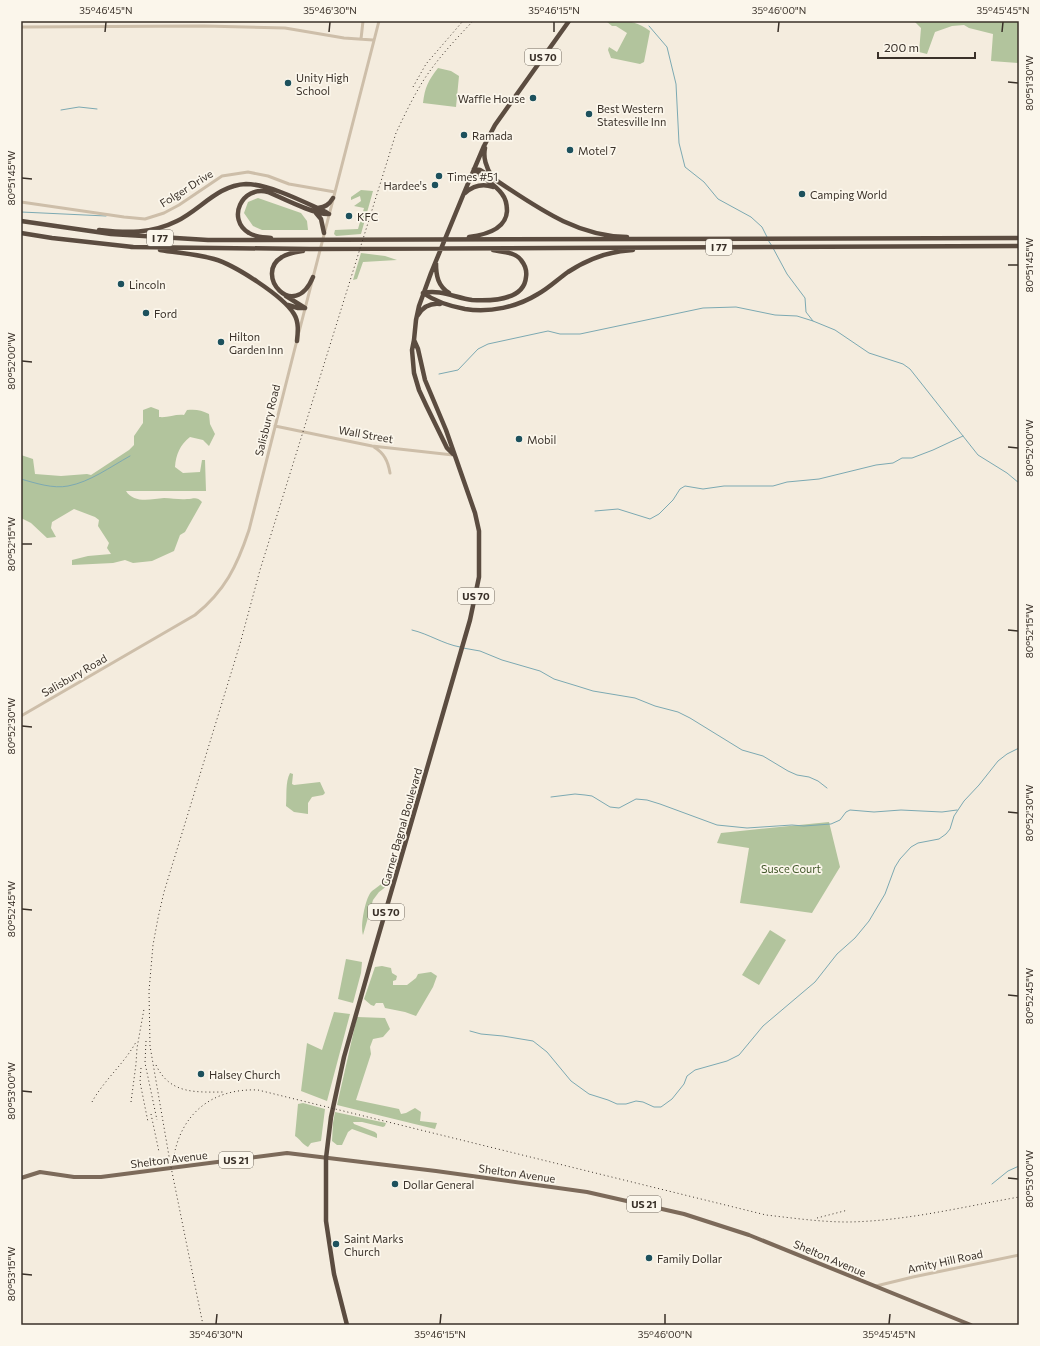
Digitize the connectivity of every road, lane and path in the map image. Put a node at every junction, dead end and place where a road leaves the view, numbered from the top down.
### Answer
1 (363, 21) edge
2 (379, 21) edge
3 (569, 21) edge
4 (21, 27) edge
5 (361, 39) junction
6 (373, 40) junction
7 (488, 139) junction
8 (474, 169) junction
9 (496, 180) junction
10 (497, 188) junction
11 (335, 192) junction
12 (463, 194) junction
13 (333, 198) junction
14 (21, 202) edge
15 (316, 210) junction
16 (329, 214) junction
17 (21, 221) edge
18 (37, 224) junction
19 (21, 232) edge
20 (324, 233) junction
21 (1019, 238) edge
22 (676, 239) junction
23 (300, 240) junction
24 (455, 240) junction
25 (1019, 246) edge
26 (131, 247) junction
27 (708, 247) junction
28 (483, 248) junction
29 (310, 249) junction
30 (436, 261) junction
31 (313, 277) junction
32 (424, 292) junction
33 (283, 294) junction
34 (456, 296) junction
35 (283, 302) junction
36 (442, 304) junction
37 (305, 308) junction
38 (416, 320) junction
39 (414, 340) junction
40 (297, 341) junction
41 (275, 426) junction
42 (372, 446) junction
43 (454, 455) junction
44 (390, 473) dead end
45 (21, 716) edge
46 (326, 1158) junction
47 (21, 1178) edge
48 (1019, 1255) edge
49 (874, 1287) junction
50 (347, 1325) edge
51 (970, 1325) edge

1 - 5 street
2 - 6 street, Salisbury Road
3 - 7 highway, Garner Bagnal Boulevard / US 70
4 - 5 street
5 - 6 street
6 - 11 street, Salisbury Road
7 - 8 highway, Garner Bagnal Boulevard / US 70
7 - 9 highway
8 - 9 highway
8 - 10 highway
8 - 12 highway, Garner Bagnal Boulevard / US 70
9 - 22 highway
10 - 12 highway
10 - 24 highway
11 - 13 street, Salisbury Road
11 - 14 street, Folger Drive
12 - 30 highway, Garner Bagnal Boulevard / US 70
13 - 15 highway
13 - 16 street, Salisbury Road
15 - 16 highway
15 - 18 highway
15 - 20 highway
15 - 23 highway
16 - 20 street, Salisbury Road
17 - 18 highway, I 77
18 - 23 highway, I 77
19 - 26 highway, I 77
20 - 31 street, Salisbury Road
21 - 22 highway, I 77
22 - 24 highway, I 77
23 - 24 highway, I 77
25 - 27 highway, I 77
26 - 29 highway, I 77
26 - 35 highway
27 - 28 highway, I 77
27 - 36 highway
28 - 29 highway, I 77
28 - 34 highway
29 - 33 highway
30 - 32 highway, Garner Bagnal Boulevard / US 70
30 - 34 highway
31 - 33 highway
31 - 37 street, Salisbury Road
32 - 34 highway
32 - 36 highway
32 - 38 highway, Garner Bagnal Boulevard / US 70
33 - 37 highway
35 - 37 highway
35 - 40 highway
36 - 38 highway
37 - 40 street, Salisbury Road
38 - 39 highway, Garner Bagnal Boulevard / US 70
39 - 43 highway, Garner Bagnal Boulevard / US 70
39 - 43 highway, Garner Bagnal Boulevard / US 70
40 - 41 street, Salisbury Road
41 - 42 street, Wall Street
41 - 45 street, Salisbury Road
42 - 43 street, Wall Street
42 - 44 street
43 - 46 highway, Garner Bagnal Boulevard / US 70
46 - 47 main road, Shelton Avenue / US 21
46 - 49 main road, Shelton Avenue / US 21
46 - 50 highway, Garner Bagnal Boulevard / US 70
48 - 49 street, Amity Hill Road
49 - 51 main road, Shelton Avenue / US 21

